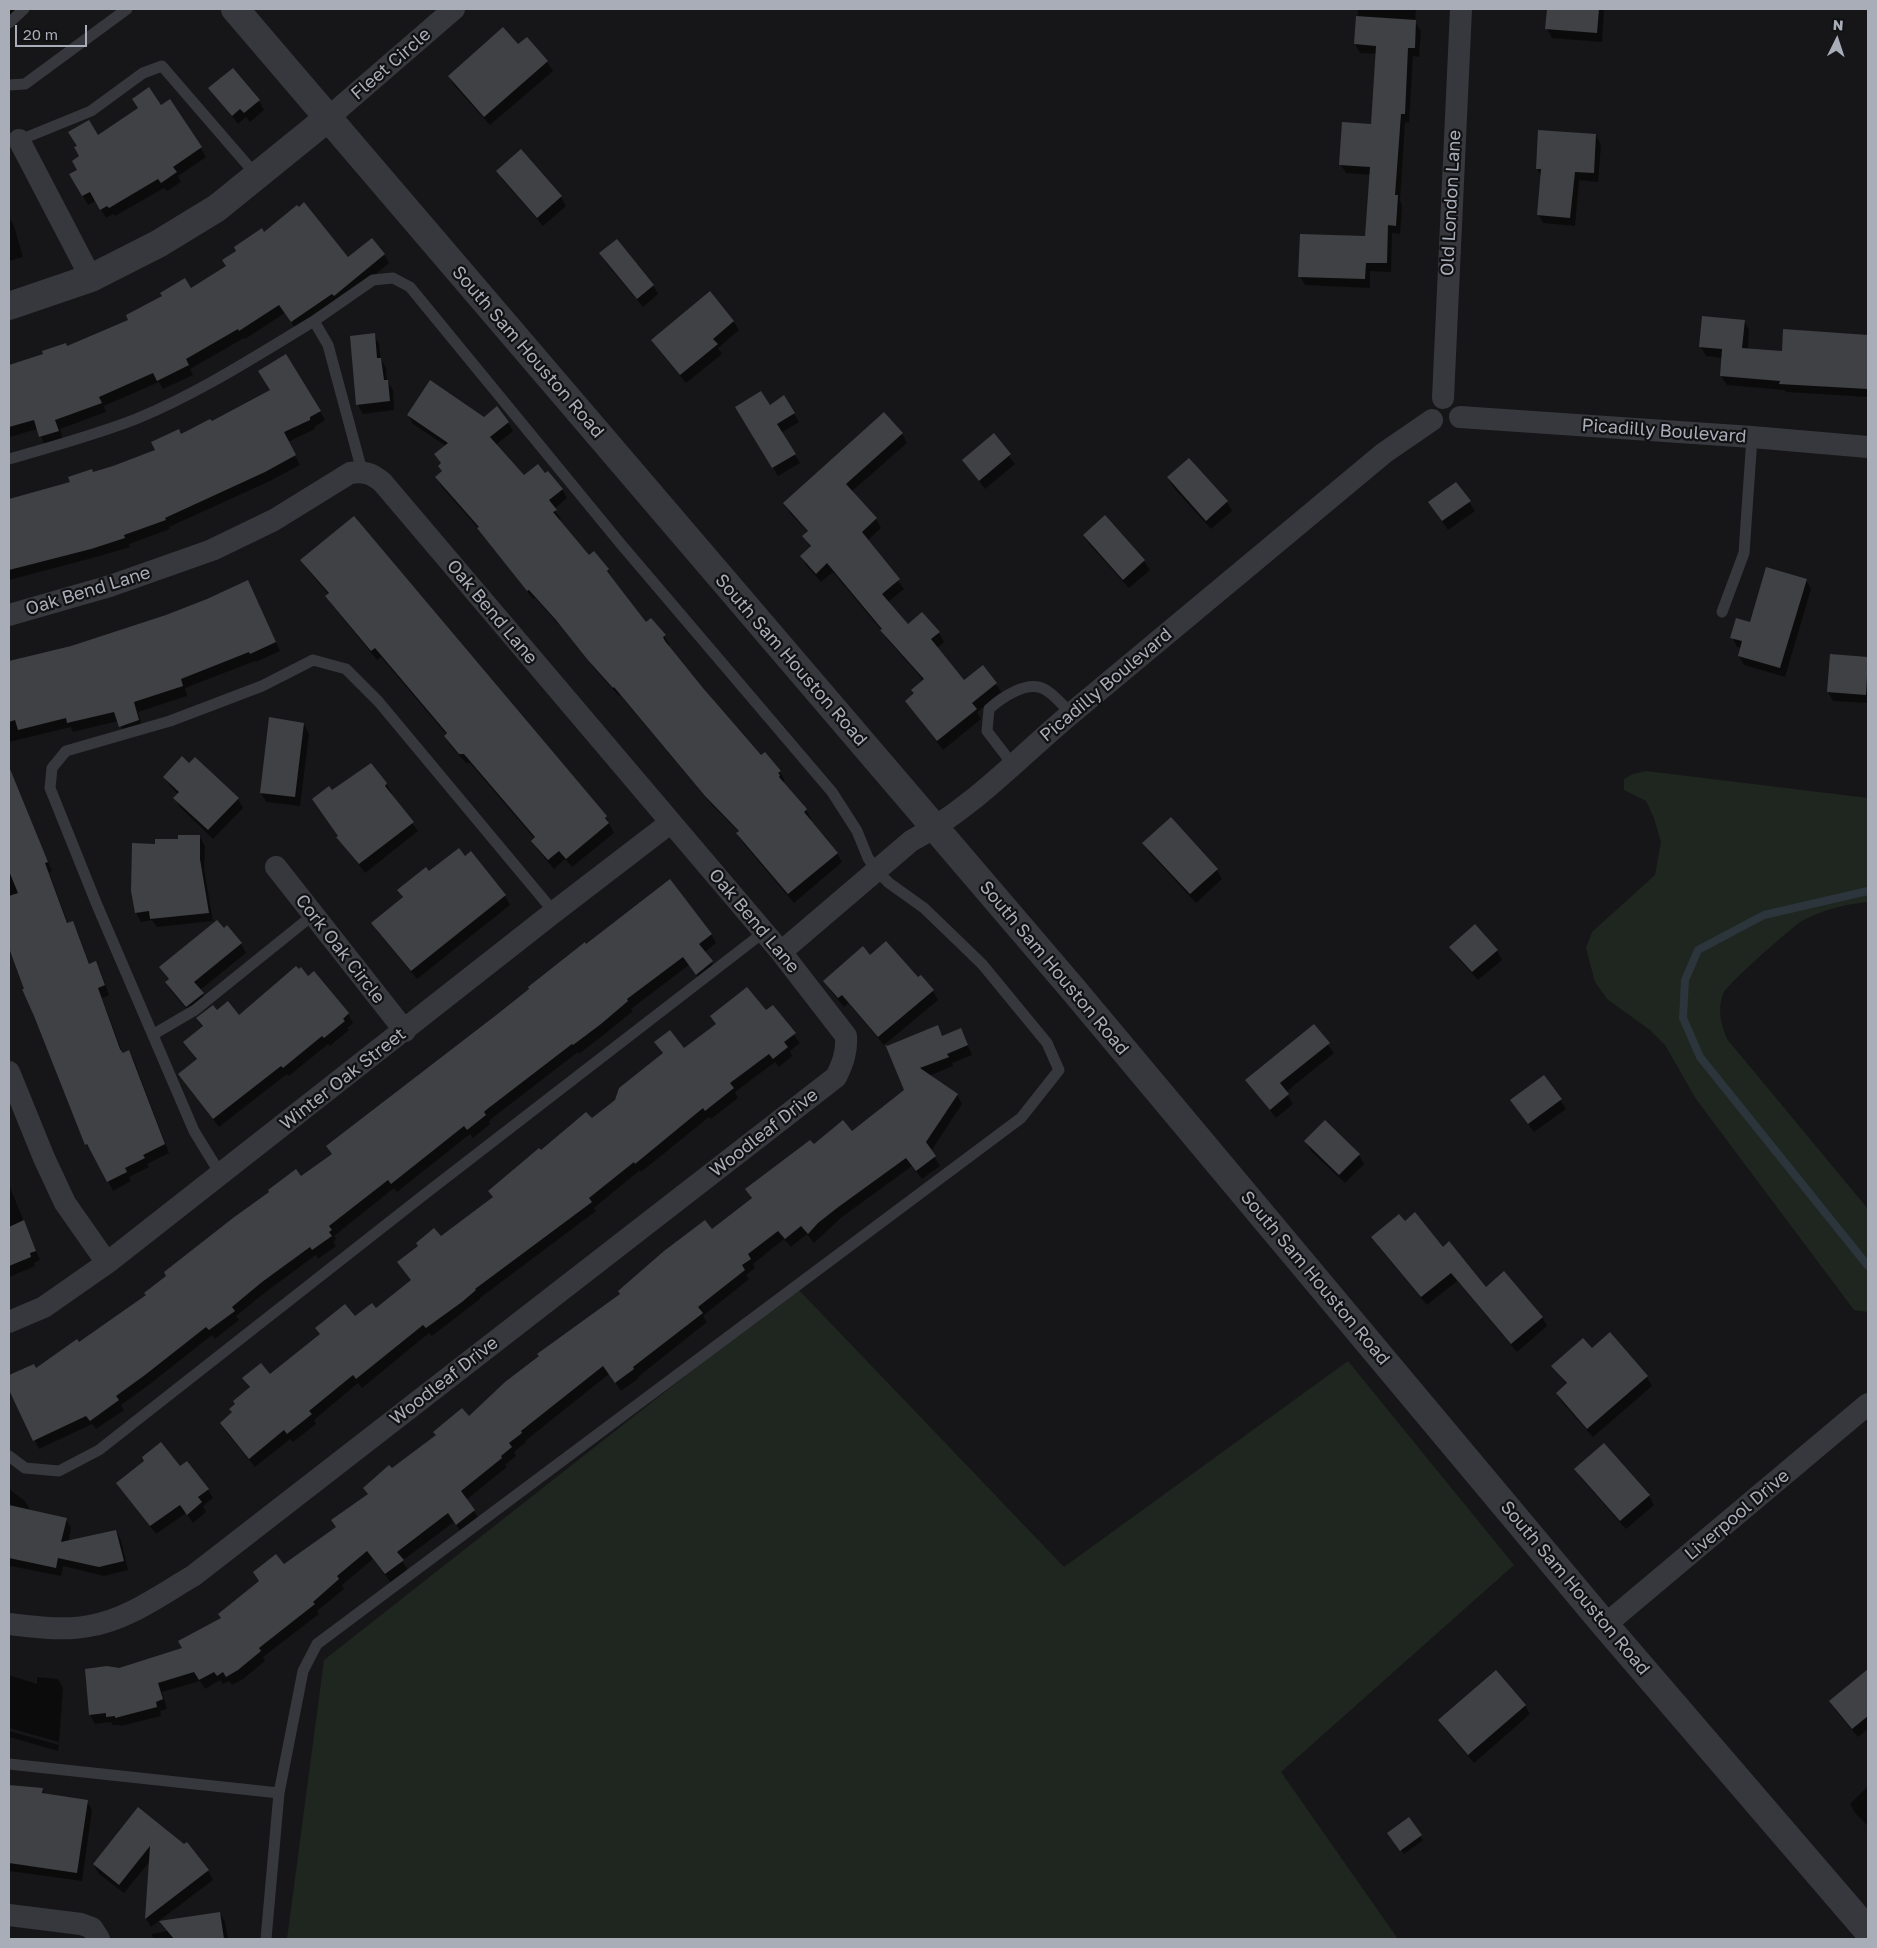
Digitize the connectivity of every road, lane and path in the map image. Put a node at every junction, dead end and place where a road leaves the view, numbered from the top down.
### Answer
1 (24, 9) edge
2 (127, 9) edge
3 (235, 9) edge
4 (454, 9) edge
5 (1460, 9) edge
6 (9, 23) edge
7 (9, 85) edge
8 (328, 118) junction
9 (14, 142) edge
10 (257, 176) junction
11 (91, 278) junction
12 (9, 306) edge
13 (314, 321) junction
14 (1443, 398) junction
15 (1460, 417) junction
16 (1432, 420) junction
17 (1752, 437) junction
18 (1868, 447) edge
19 (9, 459) edge
20 (362, 471) junction
21 (1722, 612) dead end
22 (9, 615) edge
23 (1071, 713) junction
24 (1013, 765) junction
25 (670, 823) junction
26 (935, 829) junction
27 (276, 867) dead end
28 (877, 871) junction
29 (554, 912) junction
30 (313, 915) junction
31 (764, 932) junction
32 (781, 952) junction
33 (405, 1030) junction
34 (154, 1034) junction
35 (844, 1061) joint
36 (9, 1072) edge
37 (221, 1175) junction
38 (107, 1263) junction
39 (9, 1322) edge
40 (1868, 1404) edge
41 (9, 1456) edge
42 (9, 1624) edge
43 (1605, 1625) junction
44 (9, 1764) edge
45 (279, 1793) junction
46 (9, 1915) edge
47 (1868, 1931) edge
48 (98, 1939) edge
49 (266, 1939) edge

1 - 6 lane
2 - 7 lane
3 - 8 street, South Sam Houston Road
4 - 8 street, Fleet Circle
5 - 14 street, Old London Lane
8 - 10 street
8 - 26 street, South Sam Houston Road
9 - 10 lane
9 - 11 street
10 - 11 street
11 - 12 street
13 - 19 lane
13 - 20 lane
13 - 28 lane
14 - 15 street
14 - 16 street
15 - 16 street
15 - 17 street, Picadilly Boulevard
16 - 23 street, Picadilly Boulevard
17 - 18 street, Picadilly Boulevard
17 - 21 lane
20 - 22 street, Oak Bend Lane
20 - 25 street, Oak Bend Lane
23 - 24 street, Picadilly Boulevard
23 - 24 lane
24 - 26 street, Picadilly Boulevard
25 - 29 street, Winter Oak Street
25 - 31 street, Oak Bend Lane
26 - 28 street, Picadilly Boulevard
26 - 43 street, South Sam Houston Road
27 - 30 street, Cork Oak Circle
28 - 32 street, Picadilly Boulevard
28 - 45 lane
29 - 33 street, Winter Oak Street
29 - 34 lane
30 - 33 street, Cork Oak Circle
30 - 34 lane
31 - 32 street, Oak Bend Lane
31 - 41 lane
32 - 35 street, Oak Bend Lane
33 - 37 street, Winter Oak Street
34 - 37 lane
35 - 42 street, Woodleaf Drive
36 - 38 street
37 - 38 street, Winter Oak Street
38 - 39 street, Winter Oak Street
40 - 43 street, Liverpool Drive
43 - 47 street, South Sam Houston Road
44 - 45 lane
45 - 49 lane
46 - 48 street

